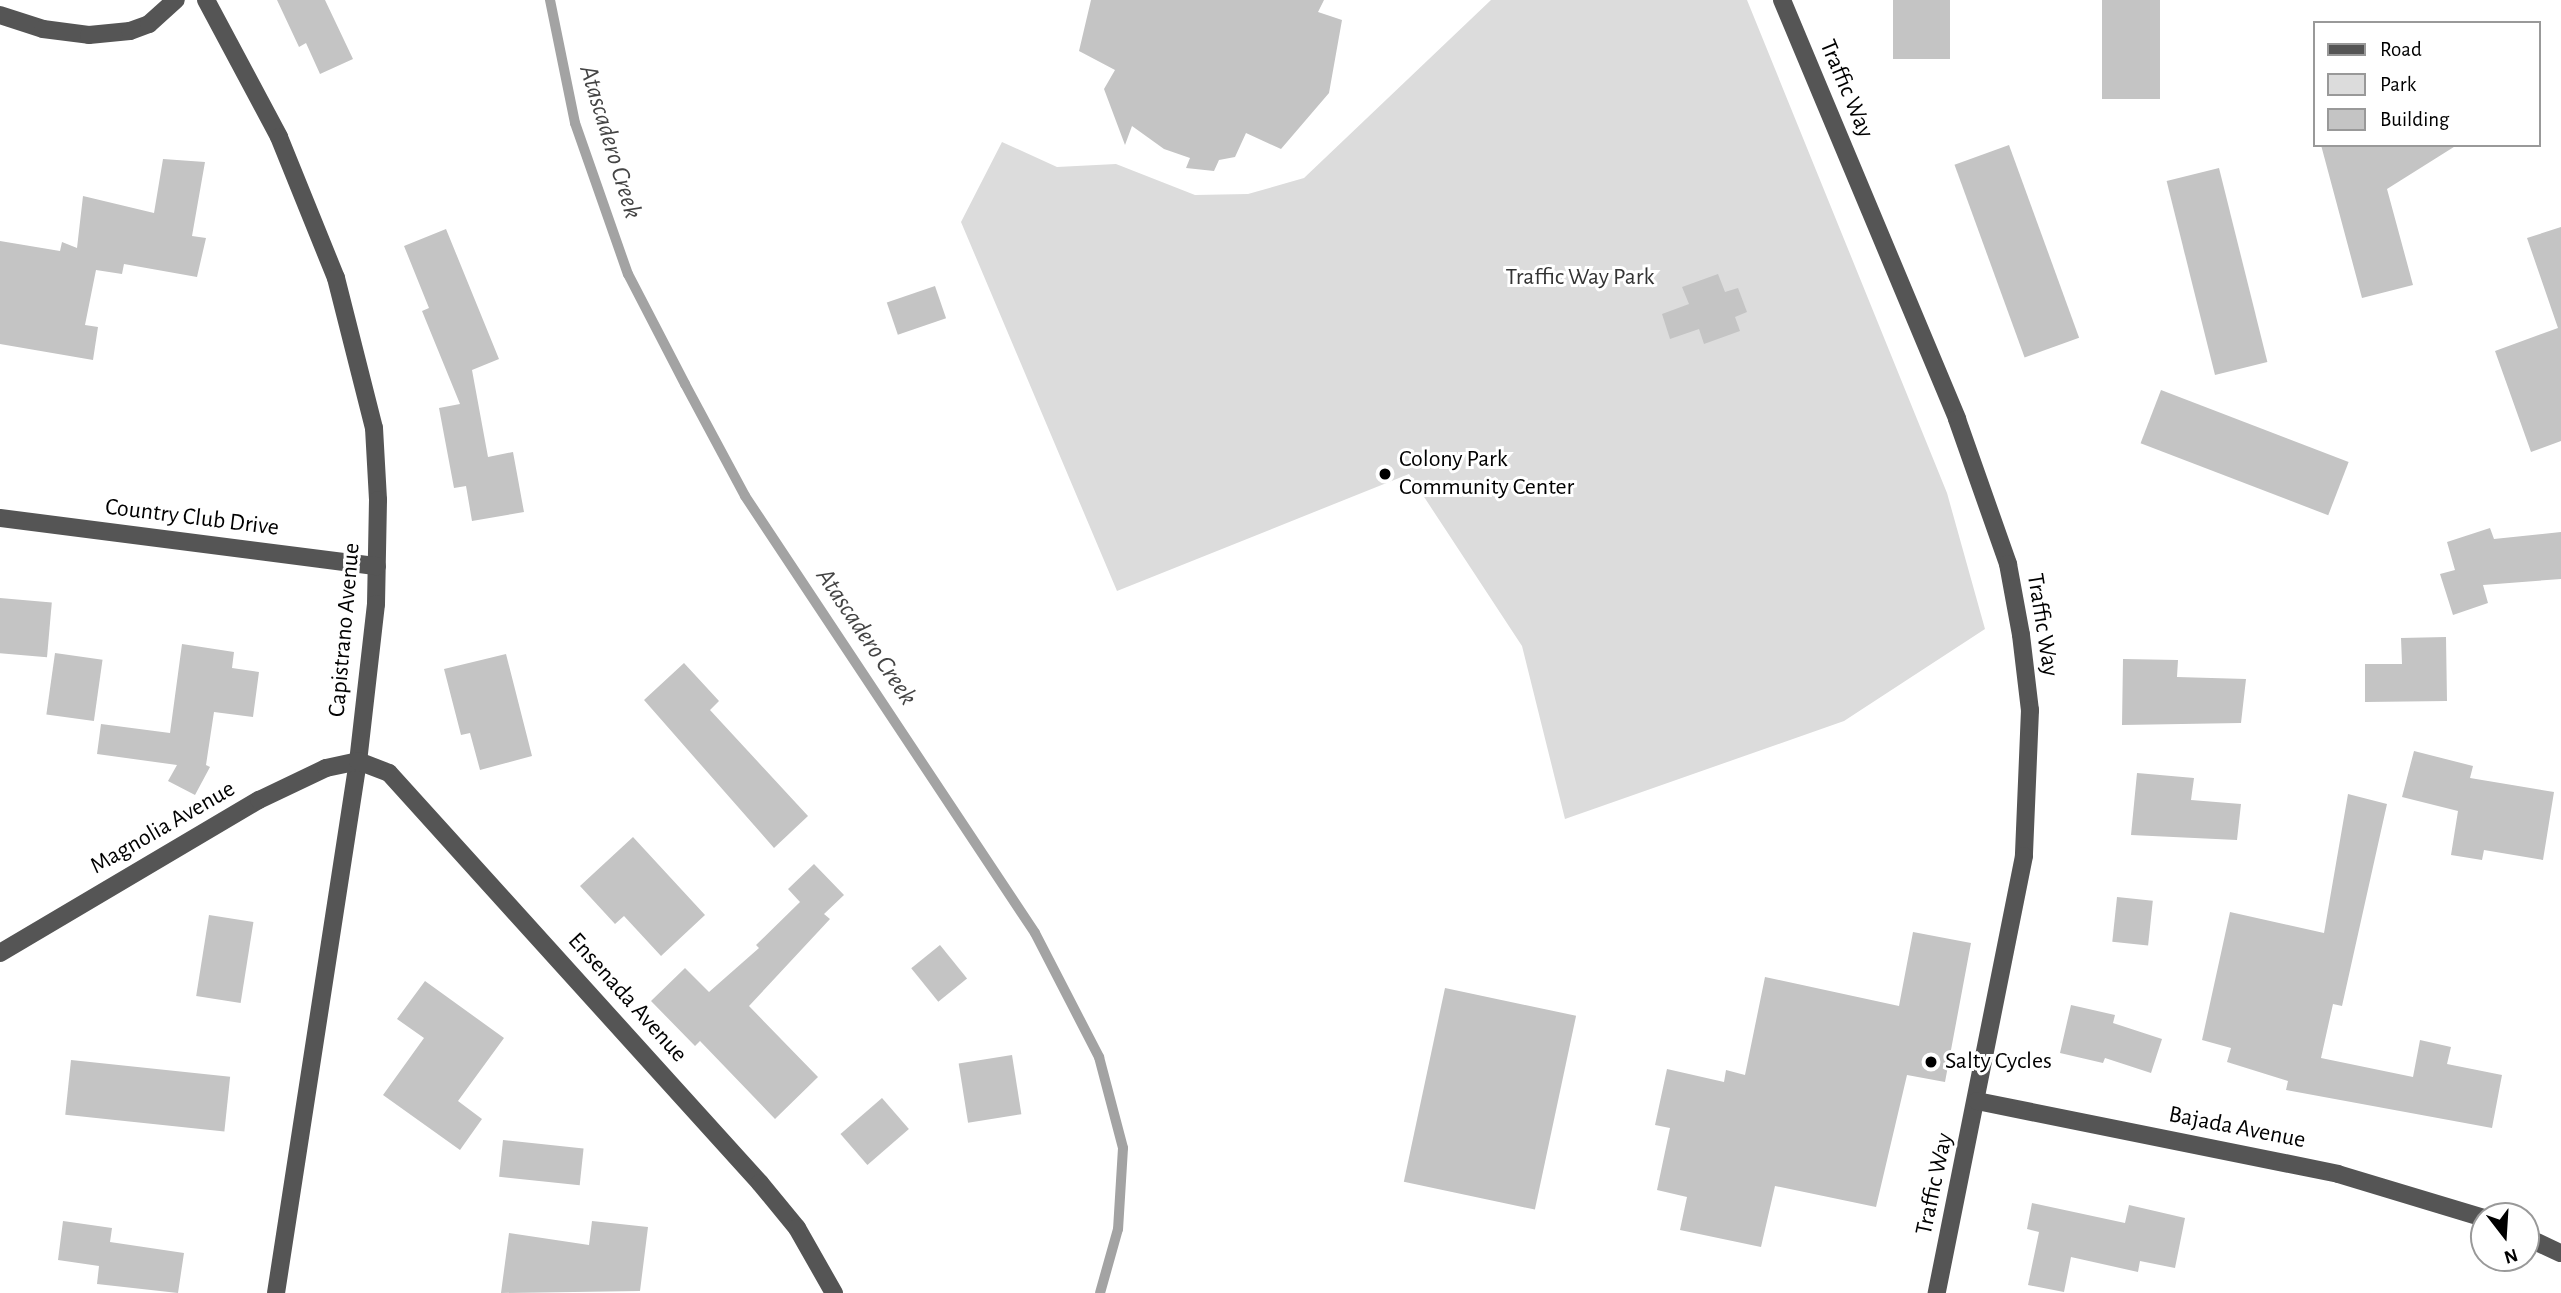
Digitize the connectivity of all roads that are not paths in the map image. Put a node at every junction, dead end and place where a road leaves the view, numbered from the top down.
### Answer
1 (176, 0) edge
2 (206, 0) edge
3 (1782, 0) edge
4 (0, 15) edge
5 (0, 518) edge
6 (377, 566) junction
7 (358, 761) junction
8 (0, 953) edge
9 (1977, 1101) junction
10 (2470, 1214) edge
11 (2540, 1243) edge
12 (2561, 1253) edge
13 (275, 1293) edge
14 (834, 1293) edge
15 (1937, 1293) edge

1 - 4 street
2 - 6 street, Capistrano Avenue
3 - 9 street, Traffic Way
5 - 6 street, Country Club Drive
6 - 7 street, Capistrano Avenue
7 - 8 street, Magnolia Avenue
7 - 13 street, Capistrano Avenue
7 - 14 street, Ensenada Avenue
9 - 10 street, Bajada Avenue
9 - 15 street, Traffic Way
11 - 12 street

